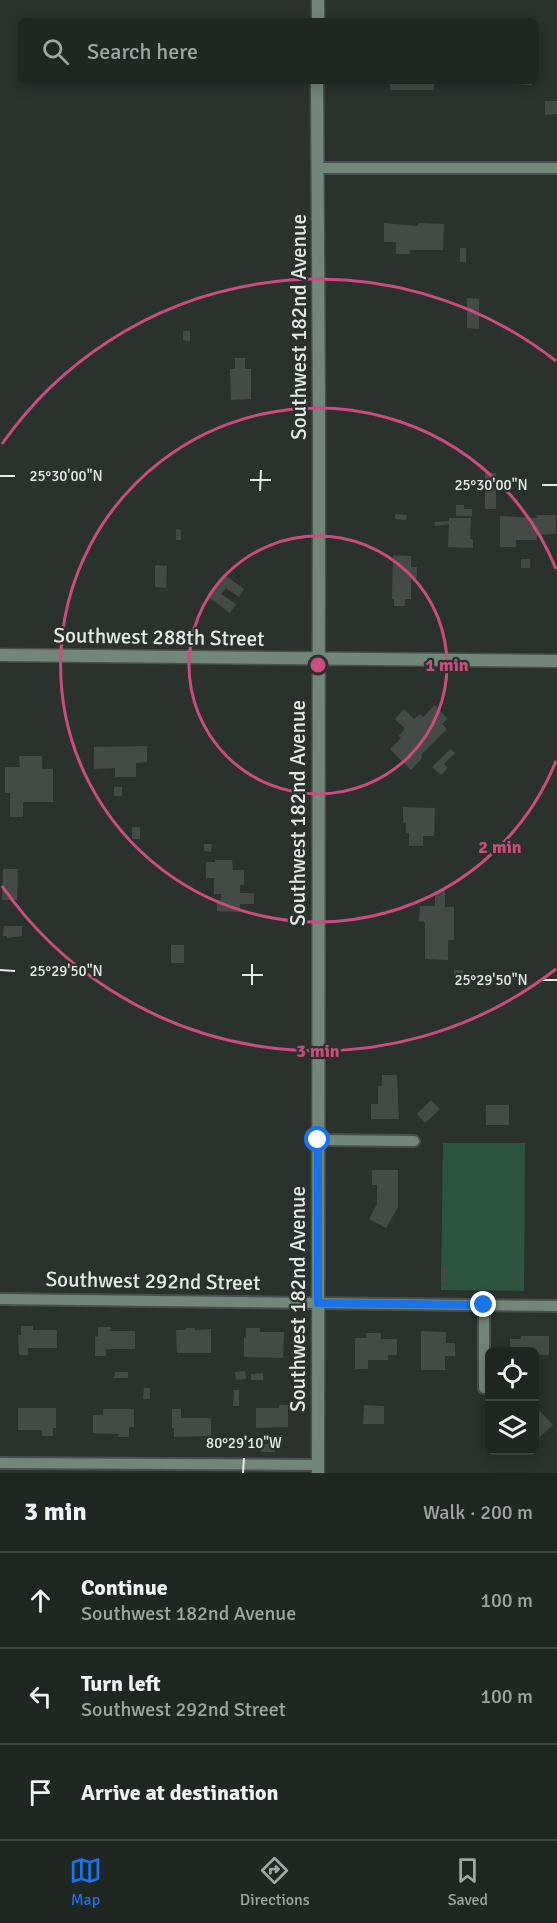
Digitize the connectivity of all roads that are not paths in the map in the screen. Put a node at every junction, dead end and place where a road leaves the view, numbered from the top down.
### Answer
1 (318, 0) edge
2 (318, 18) edge
3 (317, 84) edge
4 (317, 168) junction
5 (557, 168) edge
6 (0, 654) edge
7 (318, 659) junction
8 (557, 660) edge
9 (318, 1140) junction
10 (414, 1141) dead end
11 (0, 1299) edge
12 (318, 1303) junction
13 (484, 1305) junction
14 (557, 1306) edge
15 (484, 1388) dead end
16 (0, 1463) edge
17 (318, 1469) edge

1 - 2 street
3 - 4 street, Southwest 182nd Avenue
4 - 5 street
4 - 7 street, Southwest 182nd Avenue
6 - 7 street, Southwest 288th Street
7 - 8 street, Southwest 288th Street
7 - 9 street, Southwest 182nd Avenue
9 - 10 street
9 - 12 street, Southwest 182nd Avenue
11 - 12 street, Southwest 292nd Street
12 - 13 street, Southwest 292nd Street
12 - 17 street, Southwest 182nd Avenue
13 - 14 street, Southwest 292nd Street
13 - 15 street
16 - 17 street

